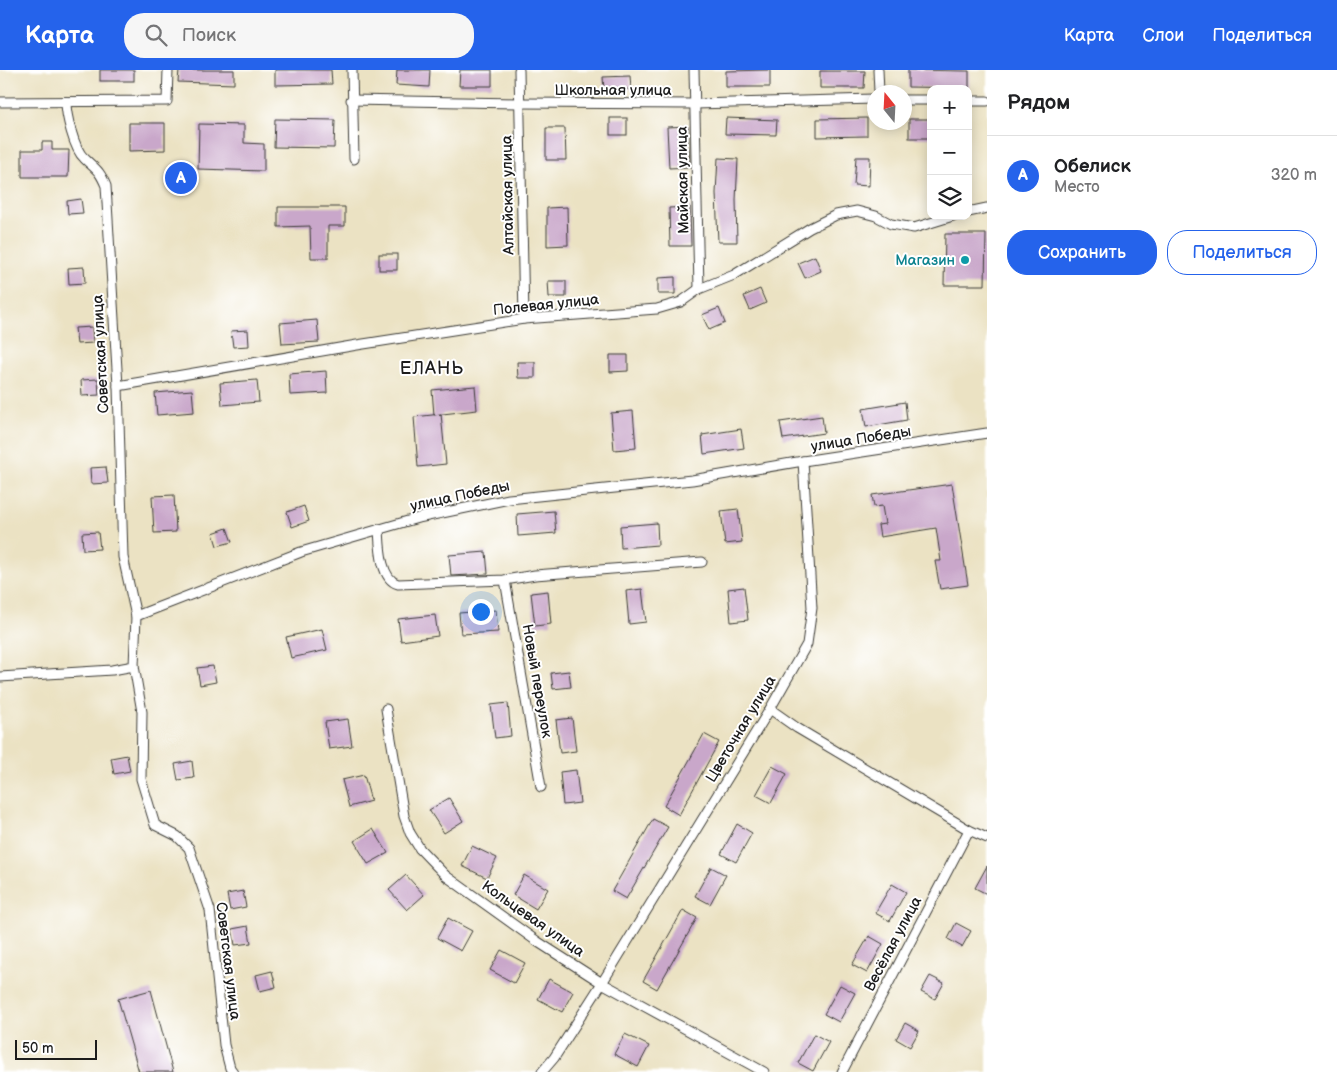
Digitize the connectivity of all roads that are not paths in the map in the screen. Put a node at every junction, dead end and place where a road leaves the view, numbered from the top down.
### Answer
1 (168, 70) edge
2 (352, 70) edge
3 (519, 70) edge
4 (694, 70) edge
5 (878, 70) edge
6 (879, 85) edge
7 (867, 99) edge
8 (351, 100) junction
9 (912, 100) edge
10 (927, 100) edge
11 (972, 101) edge
12 (987, 101) edge
13 (0, 102) edge
14 (66, 102) junction
15 (520, 103) junction
16 (695, 104) junction
17 (354, 160) dead end
18 (987, 208) edge
19 (972, 211) edge
20 (940, 220) edge
21 (699, 289) junction
22 (524, 319) junction
23 (118, 386) junction
24 (987, 433) edge
25 (803, 461) junction
26 (379, 529) junction
27 (702, 562) dead end
28 (505, 580) junction
29 (136, 616) junction
30 (134, 666) junction
31 (0, 677) edge
32 (770, 709) junction
33 (386, 710) dead end
34 (541, 788) dead end
35 (969, 830) junction
36 (987, 838) edge
37 (602, 984) junction
38 (233, 1072) edge
39 (542, 1072) edge
40 (764, 1072) edge
41 (842, 1072) edge

1 - 14 street
2 - 8 street
3 - 15 street, Алтайская улица
4 - 16 street, Майская улица
5 - 6 street
7 - 16 street, Школьная улица
8 - 15 street, Школьная улица
8 - 17 street
9 - 10 street
11 - 12 street
13 - 14 street
14 - 23 street, Советская улица
15 - 16 street, Школьная улица
15 - 22 street, Алтайская улица
16 - 21 street, Майская улица
18 - 19 street
20 - 21 street, Полевая улица
21 - 22 street, Полевая улица
22 - 23 street, Полевая улица
23 - 29 street, Советская улица
24 - 25 street, улица Победы
25 - 26 street, улица Победы
25 - 32 street, Цветочная улица
26 - 28 street
26 - 29 street, улица Победы
27 - 28 street
28 - 34 street, Новый переулок
29 - 30 street
30 - 31 street
30 - 38 street, Советская улица
32 - 35 street
32 - 37 street, Цветочная улица
33 - 37 street, Кольцевая улица
35 - 36 street
35 - 41 street, Весёлая улица
37 - 39 street, Цветочная улица
37 - 40 street, Кольцевая улица

